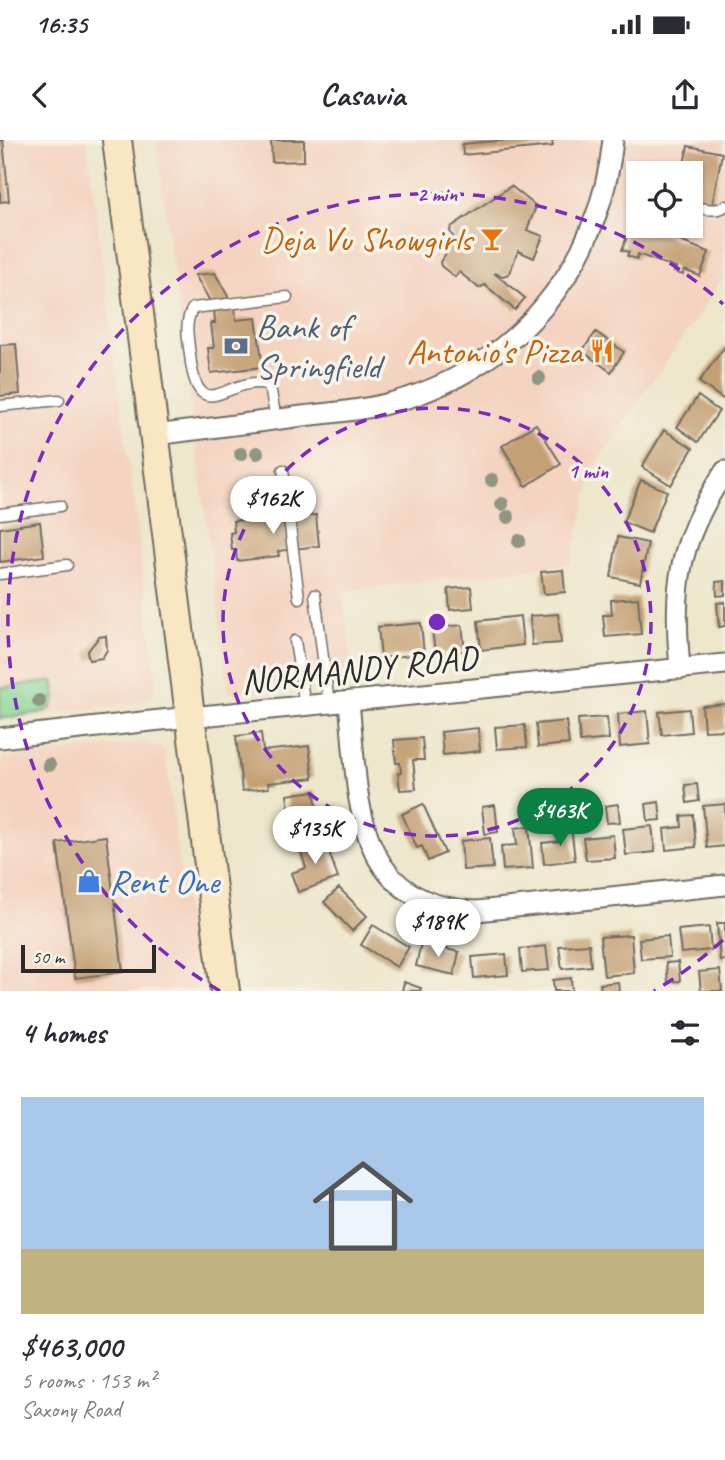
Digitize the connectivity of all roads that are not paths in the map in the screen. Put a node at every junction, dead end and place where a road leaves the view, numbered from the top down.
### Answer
1 (117, 140) edge
2 (613, 140) edge
3 (725, 206) edge
4 (703, 208) edge
5 (287, 297) dead end
6 (59, 400) dead end
7 (0, 406) edge
8 (276, 420) junction
9 (155, 435) junction
10 (283, 470) dead end
11 (725, 471) edge
12 (60, 506) dead end
13 (0, 514) edge
14 (67, 565) dead end
15 (0, 574) edge
16 (315, 596) dead end
17 (299, 597) dead end
18 (295, 641) dead end
19 (725, 664) edge
20 (680, 669) junction
21 (349, 702) junction
22 (329, 704) junction
23 (305, 706) junction
24 (191, 717) junction
25 (0, 738) edge
26 (725, 885) edge
27 (225, 991) edge

1 - 9 main road
2 - 8 street
3 - 4 lane
5 - 8 lane
6 - 7 lane
8 - 9 street
9 - 24 main road
10 - 17 lane
11 - 20 street
12 - 13 lane
14 - 15 lane
16 - 22 lane
18 - 23 lane
19 - 20 street, NORMANDY ROAD
20 - 21 street, NORMANDY ROAD
21 - 22 street, NORMANDY ROAD
21 - 26 street
22 - 23 street, NORMANDY ROAD
23 - 24 street, NORMANDY ROAD
24 - 25 street, NORMANDY ROAD
24 - 27 main road

